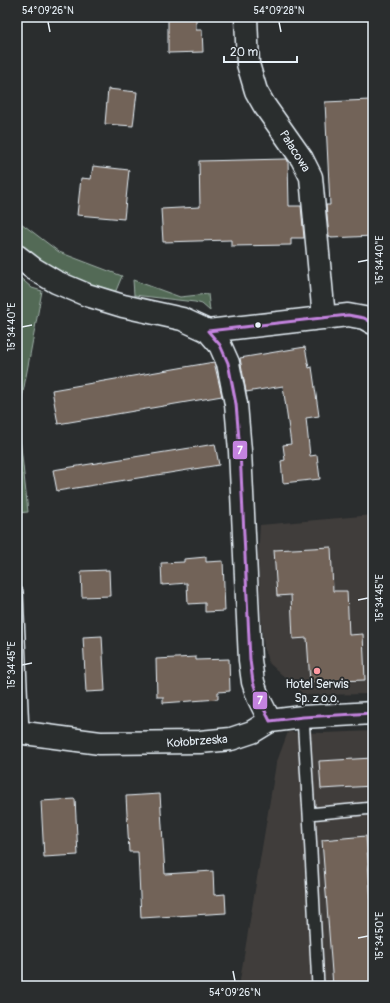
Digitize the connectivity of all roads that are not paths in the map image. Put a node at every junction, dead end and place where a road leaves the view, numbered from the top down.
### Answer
1 (246, 17) edge
2 (17, 256) edge
3 (324, 318) junction
4 (373, 322) edge
5 (208, 331) junction
6 (17, 592) edge
7 (373, 714) edge
8 (303, 717) junction
9 (270, 721) junction
10 (20, 732) edge
11 (373, 808) edge
12 (309, 814) junction
13 (318, 986) edge

1 - 3 street, Pałacowa
2 - 5 street
3 - 4 street
3 - 5 street
5 - 9 street
6 - 10 lane
7 - 8 street, Kołobrzeska
8 - 9 street, Kołobrzeska
8 - 12 lane
9 - 10 street, Kołobrzeska
11 - 12 lane
12 - 13 lane

